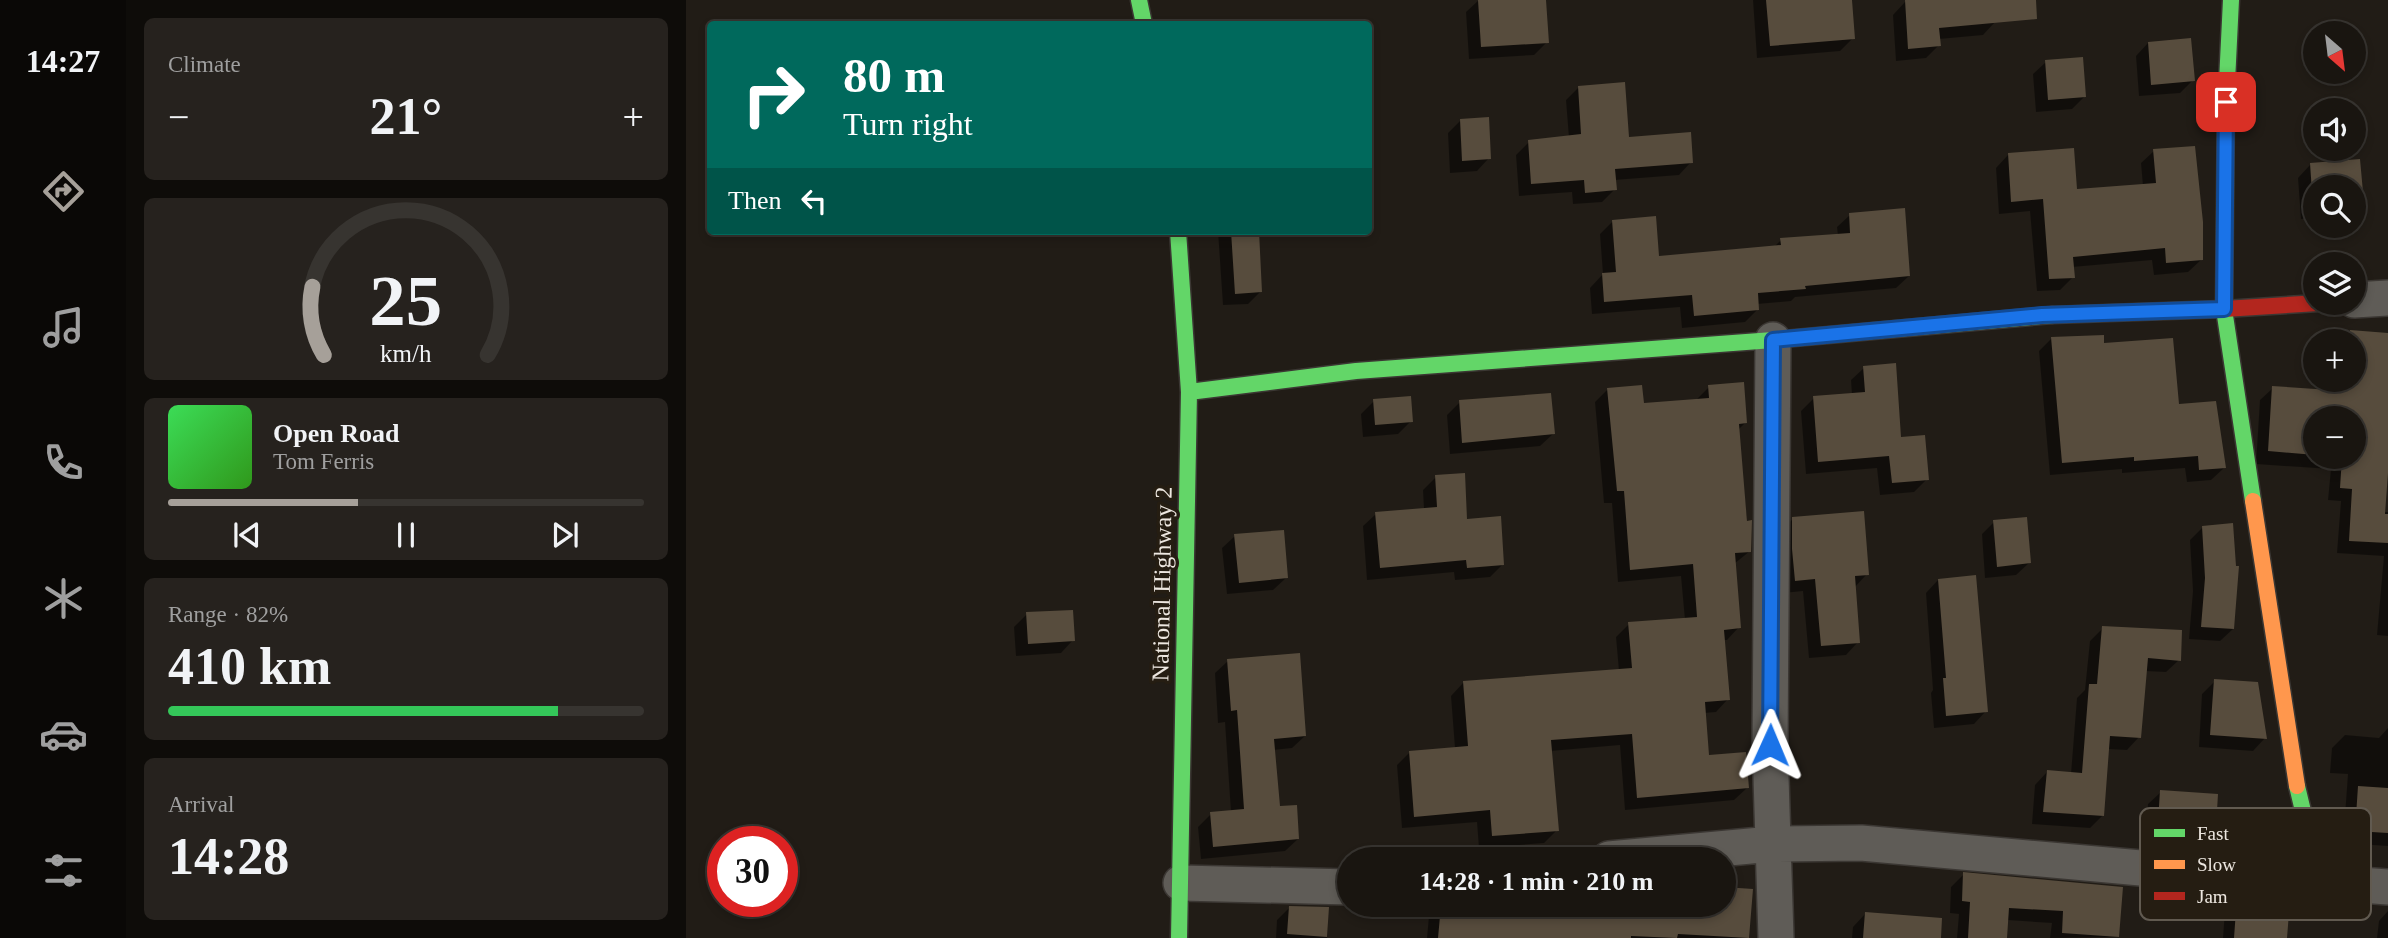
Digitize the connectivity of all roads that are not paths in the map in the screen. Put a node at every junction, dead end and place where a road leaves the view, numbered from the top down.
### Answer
1 (1139, 0) edge
2 (2231, 0) edge
3 (1143, 21) edge
4 (1178, 235) edge
5 (2388, 298) edge
6 (2366, 299) edge
7 (2303, 304) edge
8 (2224, 309) junction
9 (1773, 340) junction
10 (1189, 392) junction
11 (2302, 808) edge
12 (1772, 844) junction
13 (1736, 847) edge
14 (2140, 867) edge
15 (1181, 883) junction
16 (1337, 887) edge
17 (1179, 938) edge
18 (1776, 938) edge

1 - 3 main road
2 - 8 main road
4 - 10 main road, National Highway 2
5 - 6 street
7 - 8 main road
8 - 9 main road
8 - 11 main road
9 - 10 main road
9 - 12 street
10 - 15 main road, National Highway 2
12 - 13 street
12 - 14 street
12 - 18 street
15 - 16 street
15 - 17 main road, National Highway 2

